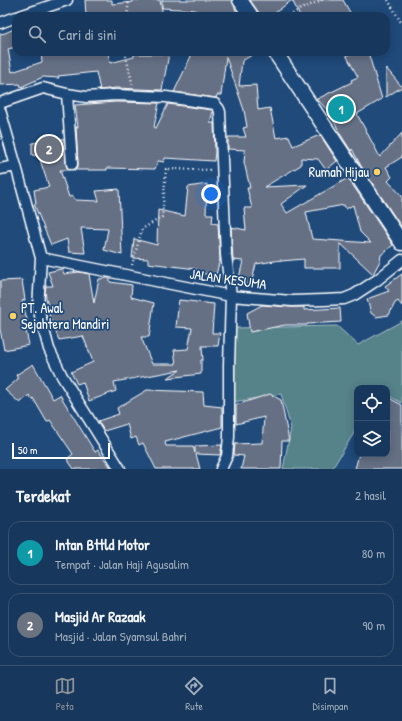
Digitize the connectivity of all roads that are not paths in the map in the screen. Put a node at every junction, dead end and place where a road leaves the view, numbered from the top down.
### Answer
1 (67, 0) edge
2 (240, 0) edge
3 (32, 12) edge
4 (248, 12) edge
5 (12, 18) edge
6 (0, 23) edge
7 (278, 56) edge
8 (67, 94) junction
9 (0, 103) edge
10 (0, 110) edge
11 (72, 164) dead end
12 (16, 166) junction
13 (0, 169) edge
14 (402, 243) edge
15 (41, 258) junction
16 (402, 260) edge
17 (231, 296) junction
18 (120, 469) edge
19 (221, 469) edge

1 - 3 street
2 - 4 street
5 - 6 street
7 - 14 street
8 - 9 street
8 - 11 street
8 - 17 street
10 - 12 street
12 - 13 street
12 - 15 street
15 - 17 street, JALAN KESUMA
15 - 18 street
16 - 17 street, JALAN KESUMA
17 - 19 street

